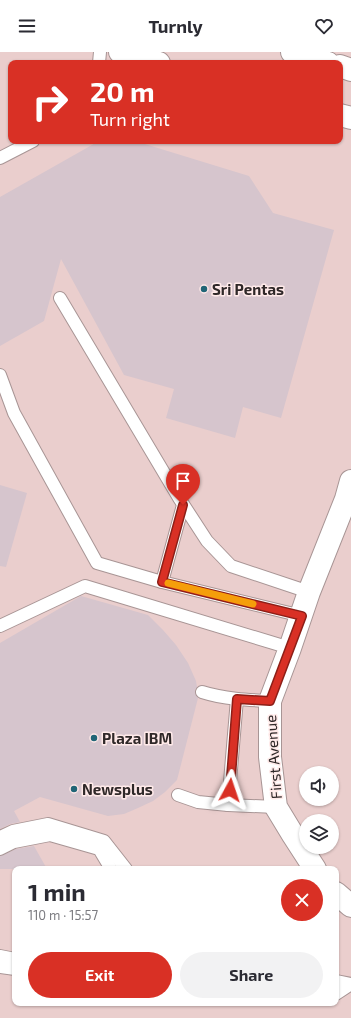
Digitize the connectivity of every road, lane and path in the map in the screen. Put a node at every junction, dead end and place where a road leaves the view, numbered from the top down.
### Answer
1 (120, 52) edge
2 (292, 52) edge
3 (148, 60) edge
4 (318, 60) edge
5 (27, 144) edge
6 (0, 158) edge
7 (60, 298) dead end
8 (0, 375) edge
9 (349, 493) edge
10 (183, 505) junction
11 (162, 582) junction
12 (310, 592) junction
13 (302, 616) junction
14 (0, 626) edge
15 (290, 648) junction
16 (202, 692) dead end
17 (237, 699) junction
18 (270, 701) junction
19 (178, 795) dead end
20 (228, 805) junction
21 (276, 807) junction
22 (0, 837) edge
23 (0, 849) edge
24 (109, 866) edge
25 (124, 866) edge
26 (313, 866) edge
27 (0, 956) edge
28 (12, 958) edge
29 (0, 967) edge
30 (12, 969) edge
31 (339, 982) edge
32 (351, 984) edge
33 (339, 992) edge

1 - 3 street
2 - 4 street
5 - 6 lane
7 - 10 lane
8 - 11 lane
9 - 12 street, First Avenue
10 - 11 lane
10 - 12 lane
11 - 13 lane
12 - 13 street, First Avenue
13 - 15 street, First Avenue
14 - 15 lane
15 - 18 street, First Avenue
16 - 17 lane
17 - 18 lane
17 - 20 lane
18 - 21 street, First Avenue
19 - 20 lane
20 - 21 lane
21 - 26 street, First Avenue
22 - 25 lane
23 - 24 lane
27 - 28 lane
29 - 30 lane
31 - 32 lane
32 - 33 lane

